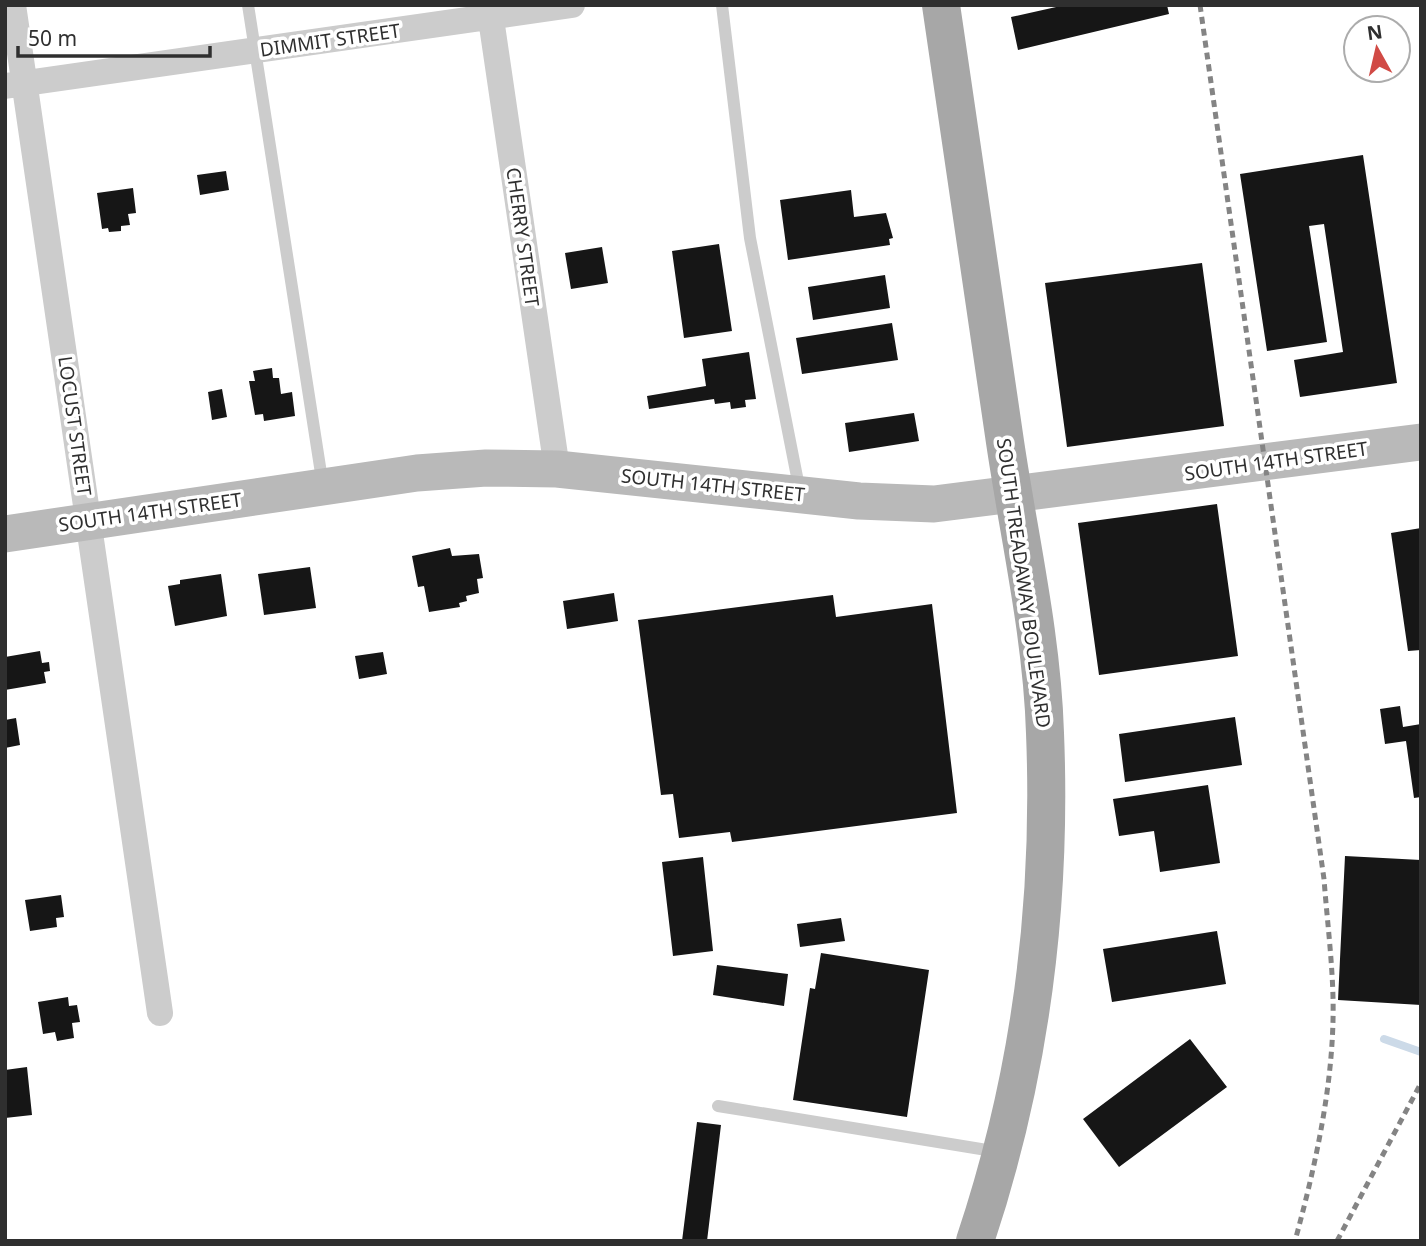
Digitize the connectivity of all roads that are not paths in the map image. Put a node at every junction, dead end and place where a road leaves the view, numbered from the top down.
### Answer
1 (13, 5) edge
2 (248, 5) edge
3 (572, 5) edge
4 (722, 5) edge
5 (941, 5) edge
6 (490, 11) edge
7 (254, 51) junction
8 (15, 85) edge
9 (1421, 442) edge
10 (557, 469) junction
11 (323, 487) junction
12 (801, 495) junction
13 (1013, 496) junction
14 (89, 520) junction
15 (5, 534) edge
16 (160, 1013) dead end
17 (718, 1106) dead end
18 (1002, 1152) junction
19 (975, 1241) edge

1 - 8 street, LOCUST STREET
2 - 7 lane
3 - 6 street, DIMMIT STREET
4 - 12 lane
5 - 13 main road, SOUTH TREADAWAY BOULEVARD
6 - 7 street, DIMMIT STREET
6 - 10 street, CHERRY STREET
7 - 8 street, DIMMIT STREET
7 - 11 lane
8 - 14 street, LOCUST STREET
9 - 13 main road, SOUTH 14TH STREET
10 - 11 main road, SOUTH 14TH STREET
10 - 12 main road, SOUTH 14TH STREET
11 - 14 main road, SOUTH 14TH STREET
12 - 13 main road, SOUTH 14TH STREET
13 - 18 main road, SOUTH TREADAWAY BOULEVARD
14 - 15 main road, SOUTH 14TH STREET
14 - 16 street, LOCUST STREET
17 - 18 lane
18 - 19 main road, SOUTH TREADAWAY BOULEVARD

